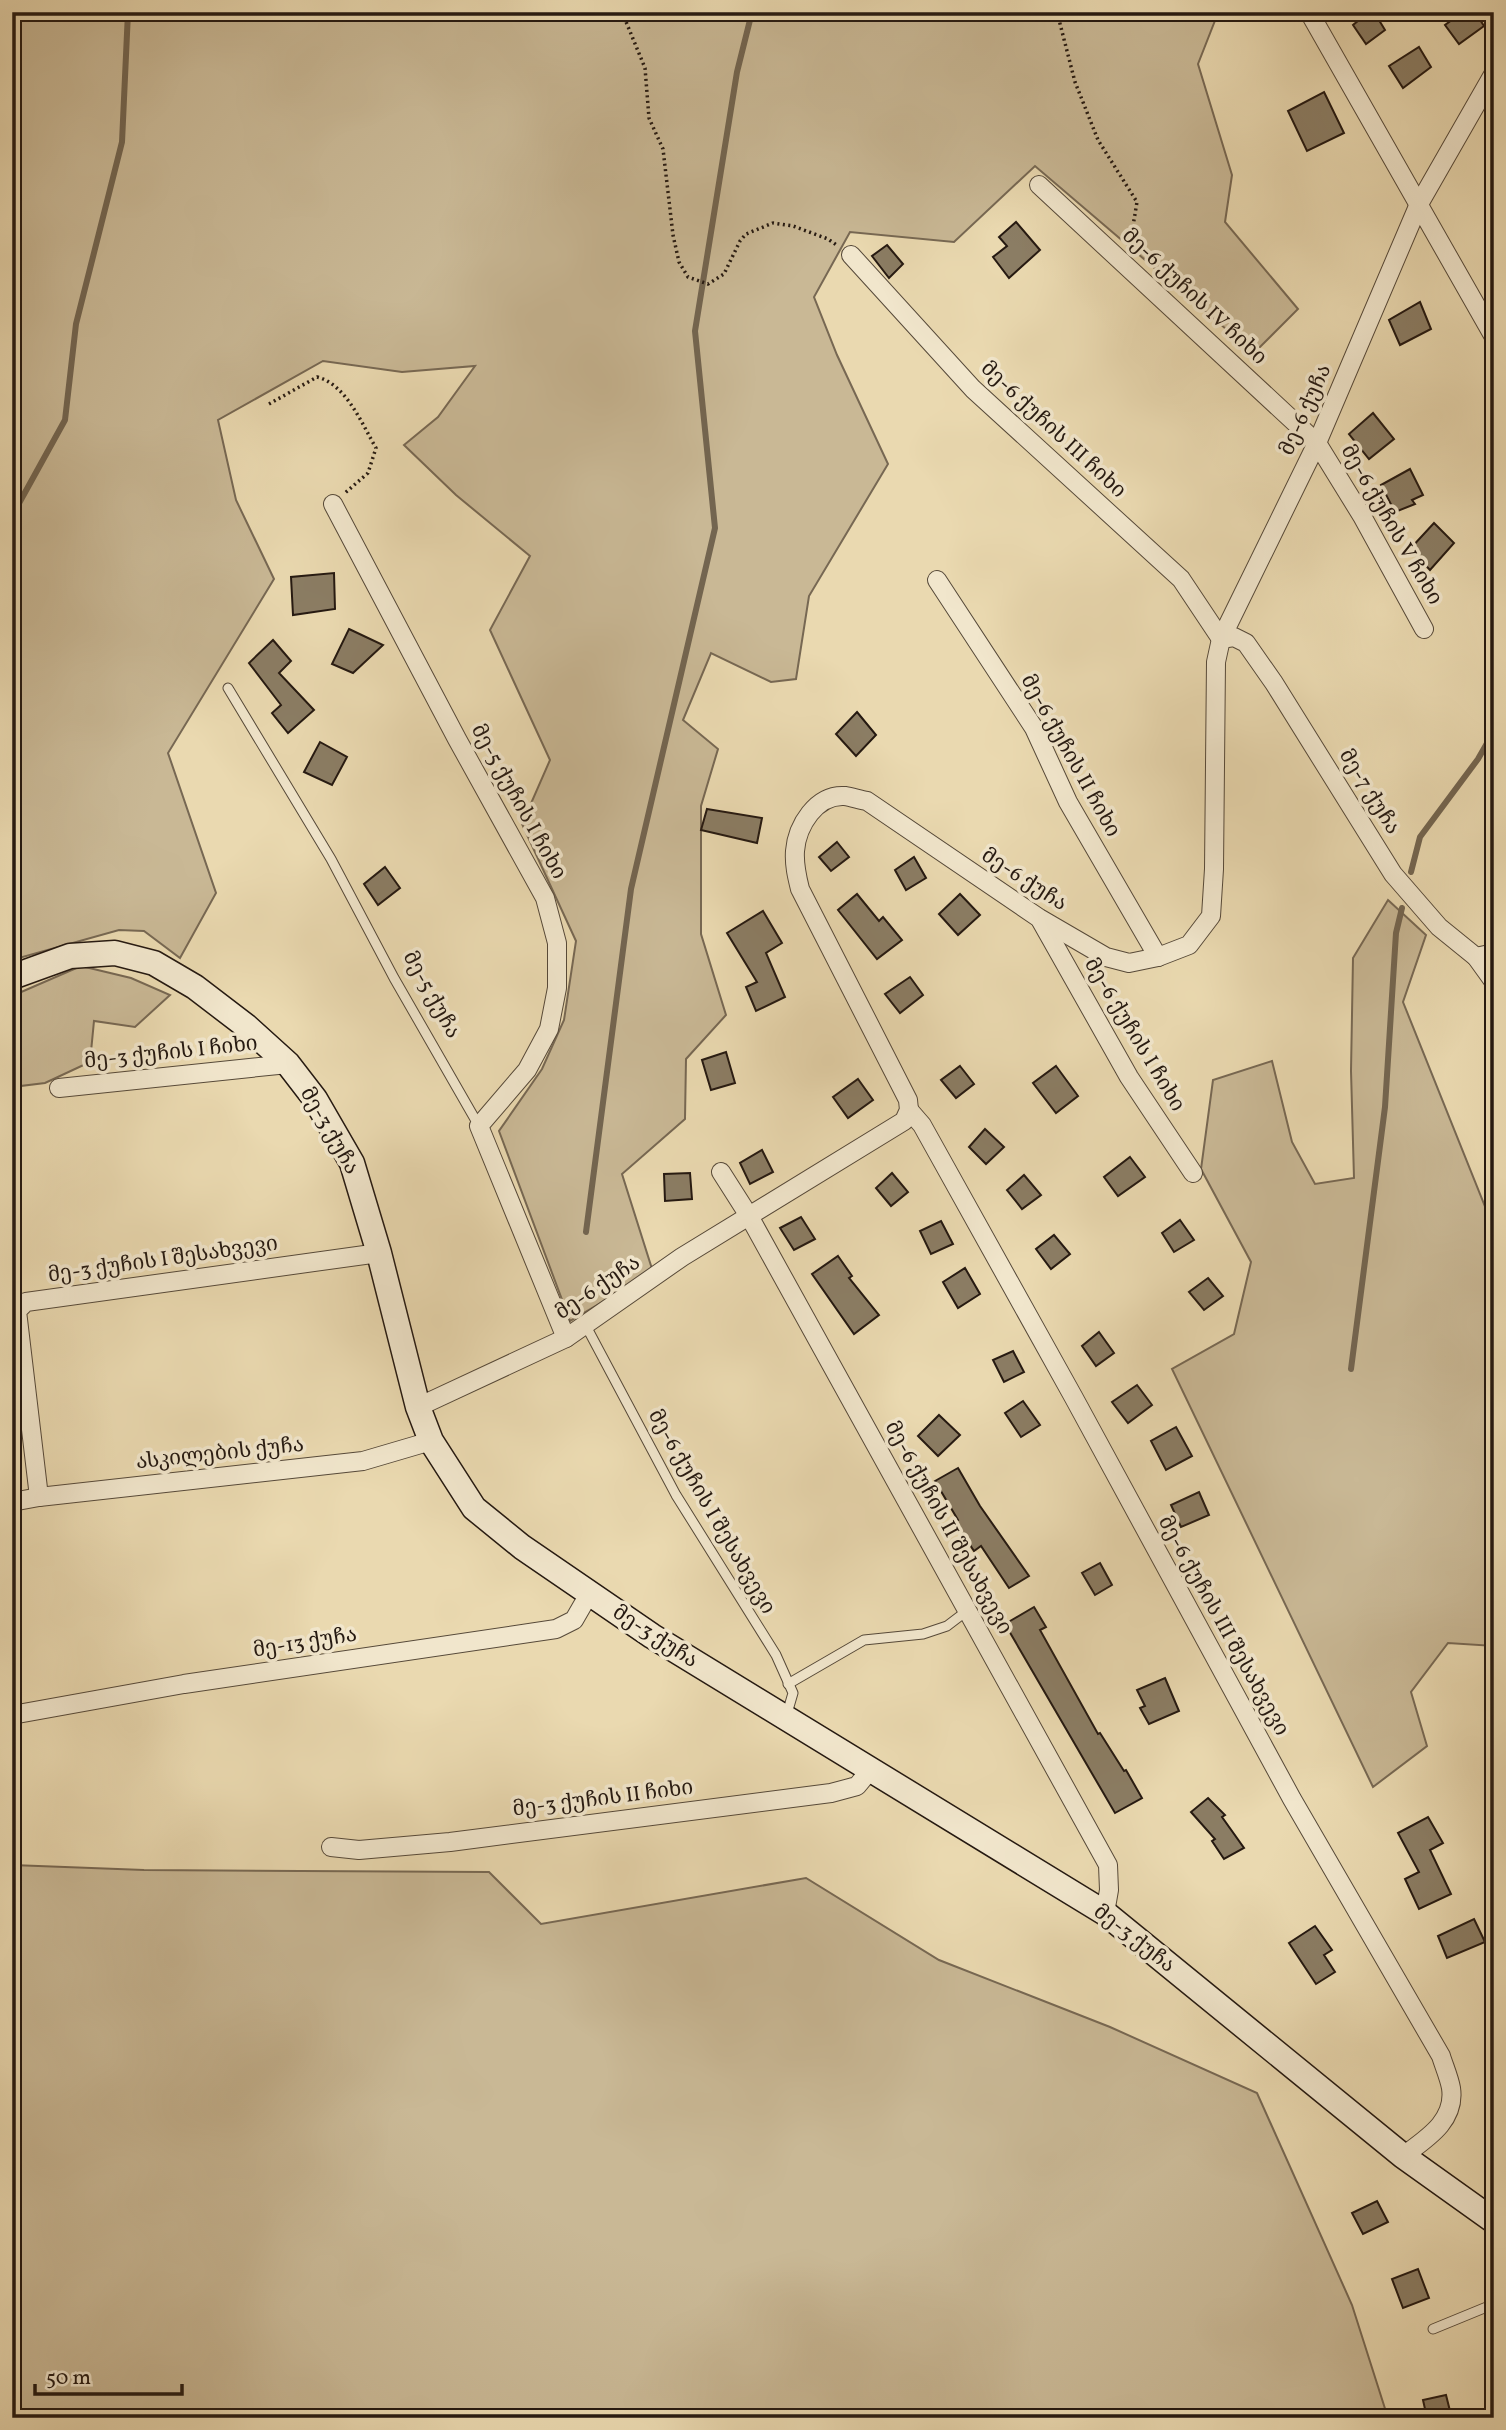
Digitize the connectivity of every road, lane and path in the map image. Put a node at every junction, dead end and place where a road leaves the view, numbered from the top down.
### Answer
1 (622, 12) edge
2 (1057, 12) edge
3 (1308, 12) edge
4 (1494, 73) edge
5 (1039, 185) dead end
6 (1419, 204) junction
7 (851, 255) joint
8 (1126, 266) junction
9 (1494, 337) edge
10 (269, 404) dead end
11 (1317, 443) junction
12 (333, 504) joint
13 (937, 580) dead end
14 (1424, 629) dead end
15 (1220, 639) junction
16 (228, 688) dead end
17 (1039, 918) junction
18 (1494, 953) edge
19 (1158, 957) junction
20 (1476, 957) junction
21 (12, 977) edge
22 (1494, 982) edge
23 (288, 1064) junction
24 (58, 1088) dead end
25 (909, 1110) junction
26 (479, 1126) junction
27 (721, 1172) dead end
28 (1193, 1173) dead end
29 (749, 1216) junction
30 (379, 1253) junction
31 (586, 1326) junction
32 (566, 1338) junction
33 (418, 1407) junction
34 (431, 1441) junction
35 (38, 1497) junction
36 (12, 1502) edge
37 (589, 1594) junction
38 (968, 1609) junction
39 (788, 1684) junction
40 (12, 1715) edge
41 (785, 1718) junction
42 (871, 1769) junction
43 (331, 1847) dead end
44 (1105, 1913) junction
45 (1404, 2156) junction
46 (1494, 2221) edge
47 (1494, 2304) edge
48 (1433, 2329) dead end

1 - 7 path
2 - 8 path
3 - 6 street
4 - 6 street, მე-6 ქუჩა
5 - 8 street, მე-6 ქუჩის IV ჩიხი
6 - 9 street
6 - 11 street, მე-6 ქუჩა
7 - 15 street, მე-6 ქუჩის III ჩიხი
8 - 11 street, მე-6 ქუჩის IV ჩიხი
10 - 12 path
11 - 14 street, მე-6 ქუჩის V ჩიხი
11 - 15 street, მე-6 ქუჩა
12 - 26 street, მე-5 ქუჩის I ჩიხი
13 - 19 street, მე-6 ქუჩის II ჩიხი
15 - 19 street, მე-6 ქუჩა
15 - 20 street, მე-7 ქუჩა
16 - 26 lane, მე-5 ქუჩა
17 - 19 street, მე-6 ქუჩა
17 - 25 street, მე-6 ქუჩა
17 - 28 street, მე-6 ქუჩის I ჩიხი
18 - 20 street
20 - 22 street, მე-7 ქუჩა
21 - 23 street, მე-3 ქუჩა
23 - 24 street, მე-3 ქუჩის I ჩიხი
23 - 30 street, მე-3 ქუჩა
25 - 29 street, მე-6 ქუჩა
25 - 45 street, მე-6 ქუჩის III შესახვევი
26 - 32 street, მე-5 ქუჩა
27 - 29 street, მე-6 ქუჩის II შესახვევი
29 - 31 street, მე-6 ქუჩა
29 - 38 street, მე-6 ქუჩის II შესახვევი
30 - 33 street, მე-3 ქუჩა
30 - 35 street, მე-3 ქუჩის I შესახვევი
31 - 32 street, მე-6 ქუჩა
31 - 39 lane, მე-6 ქუჩის I შესახვევი
32 - 33 street, მე-6 ქუჩა
33 - 34 street, მე-3 ქუჩა
34 - 35 street, ასკილების ქუჩა
34 - 37 street, მე-3 ქუჩა
35 - 36 street, ასკილების ქუჩა
37 - 40 street, მე-13 ქუჩა
37 - 41 street, მე-3 ქუჩა
38 - 39 lane
38 - 44 street, მე-6 ქუჩის II შესახვევი
39 - 41 lane, მე-6 ქუჩის I შესახვევი
41 - 42 street, მე-3 ქუჩა
42 - 43 street, მე-3 ქუჩის II ჩიხი
42 - 44 street, მე-3 ქუჩა
44 - 45 street, მე-3 ქუჩა
45 - 46 street, მე-3 ქუჩა
47 - 48 lane

